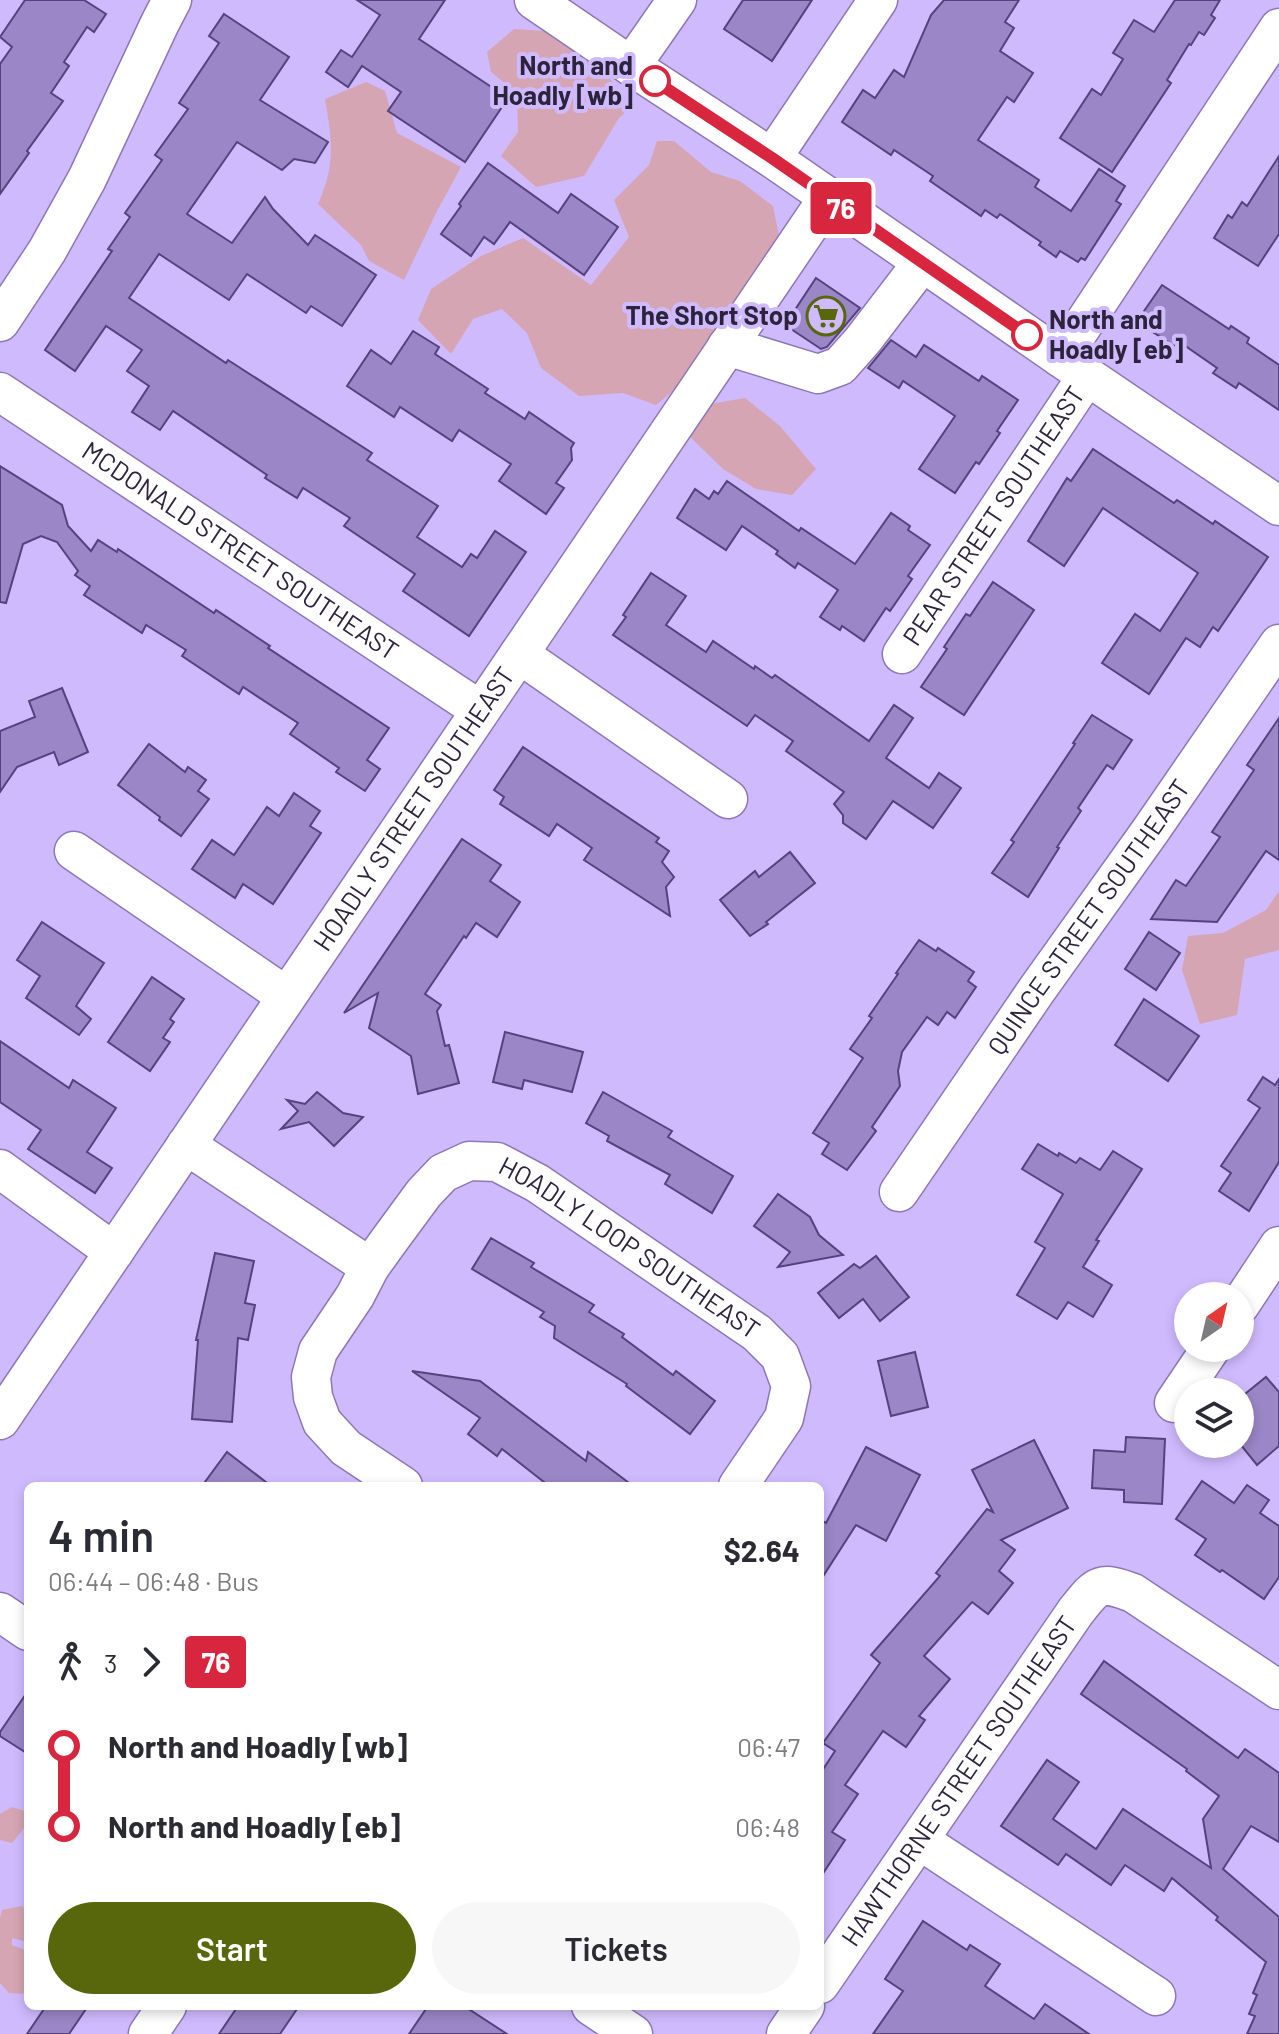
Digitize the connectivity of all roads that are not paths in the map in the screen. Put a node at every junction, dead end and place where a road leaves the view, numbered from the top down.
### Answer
1 (172, 0) edge
2 (534, 0) edge
3 (677, 0) edge
4 (878, 0) edge
5 (1279, 28) edge
6 (631, 66) junction
7 (772, 158) junction
8 (828, 198) junction
9 (922, 263) junction
10 (0, 322) edge
11 (727, 346) junction
12 (1074, 367) junction
13 (0, 392) edge
14 (1279, 506) edge
15 (1279, 644) edge
16 (519, 654) junction
17 (902, 654) dead end
18 (480, 710) junction
19 (728, 799) dead end
20 (74, 851) dead end
21 (286, 996) junction
22 (186, 1145) junction
23 (0, 1169) edge
24 (899, 1192) dead end
25 (1279, 1246) edge
26 (114, 1252) junction
27 (370, 1267) junction
28 (1254, 1284) edge
29 (0, 1420) edge
30 (397, 1482) edge
31 (741, 1482) edge
32 (0, 1612) edge
33 (24, 1628) edge
34 (1279, 1690) edge
35 (919, 1840) junction
36 (824, 1978) edge
37 (1156, 1996) dead end
38 (164, 2010) edge
39 (597, 2010) edge
40 (802, 2010) edge
41 (148, 2034) edge
42 (633, 2034) edge
43 (786, 2034) edge

1 - 10 street
2 - 6 street
3 - 6 street
4 - 7 street
5 - 12 street, PEAR STREET SOUTHEAST
6 - 7 street
7 - 8 street
8 - 9 street
8 - 11 street, HOADLY STREET SOUTHEAST
9 - 11 street
9 - 12 street
11 - 16 street, HOADLY STREET SOUTHEAST
12 - 14 street
12 - 17 street, PEAR STREET SOUTHEAST
13 - 18 street, MCDONALD STREET SOUTHEAST
15 - 24 street, QUINCE STREET SOUTHEAST
16 - 18 street, HOADLY STREET SOUTHEAST
16 - 19 street
18 - 21 street, HOADLY STREET SOUTHEAST
20 - 21 street
21 - 22 street, HOADLY STREET SOUTHEAST
22 - 26 street, HOADLY STREET SOUTHEAST
22 - 27 street
23 - 26 street
25 - 28 street
26 - 29 street, HOADLY STREET SOUTHEAST
27 - 30 street, HOADLY LOOP SOUTHEAST
27 - 31 street, HOADLY LOOP SOUTHEAST
32 - 33 street
34 - 35 street, HAWTHORNE STREET SOUTHEAST
35 - 36 street, HAWTHORNE STREET SOUTHEAST
35 - 37 street
38 - 41 street
39 - 42 street
40 - 43 street

